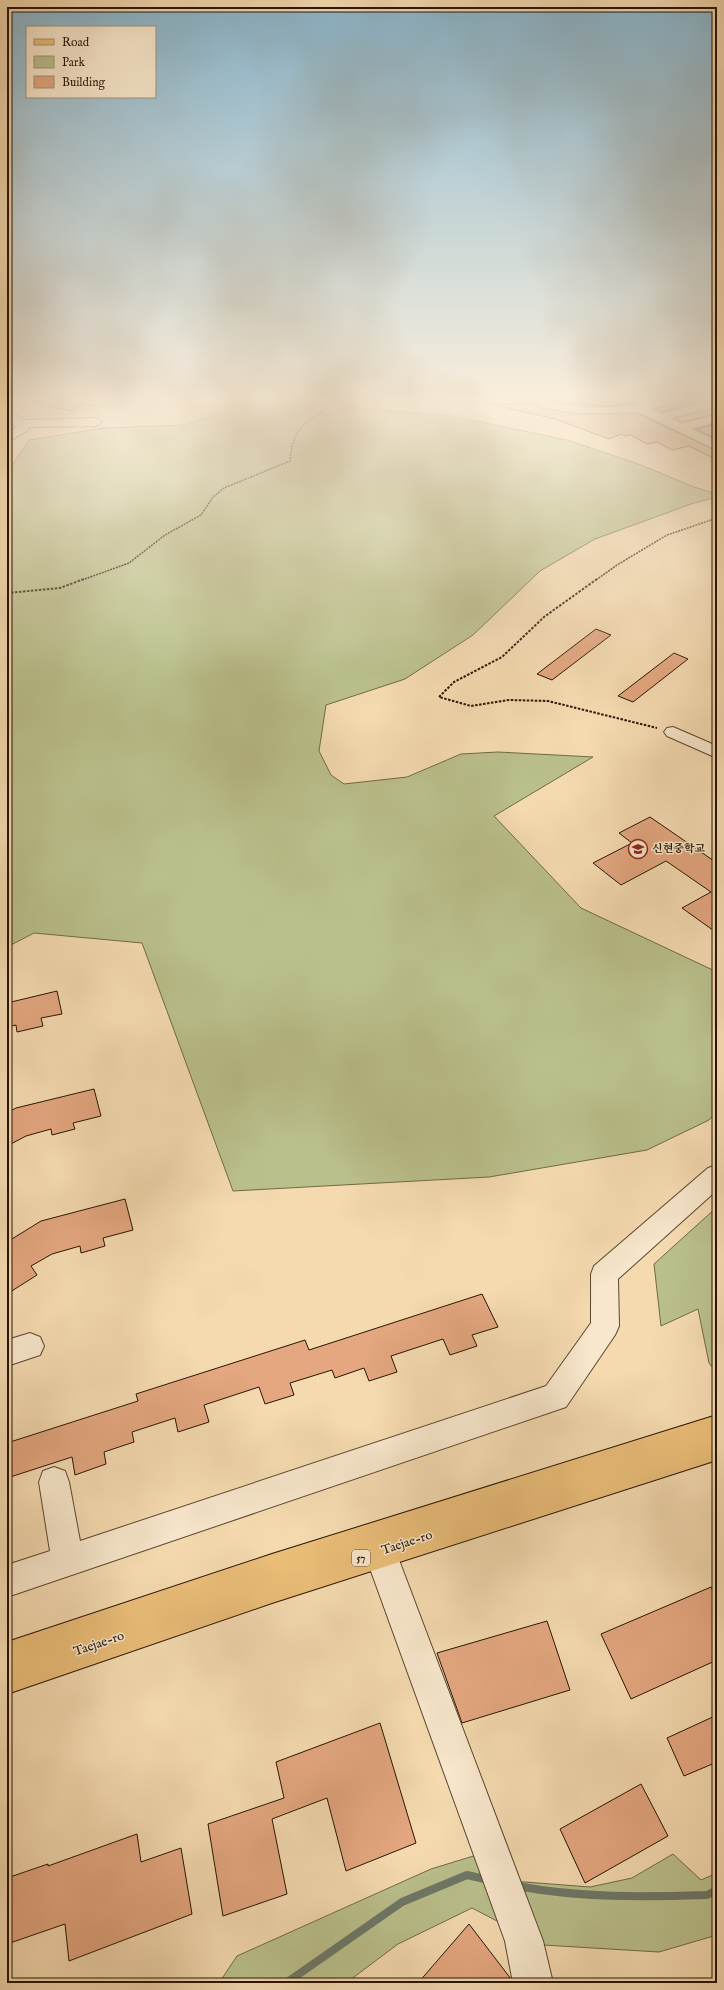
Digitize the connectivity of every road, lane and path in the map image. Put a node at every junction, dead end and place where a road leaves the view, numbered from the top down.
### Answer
1 (223, 489) edge
2 (717, 518) edge
3 (7, 593) edge
4 (672, 732) joint
5 (717, 753) edge
6 (717, 1175) edge
7 (717, 1429) edge
8 (717, 1445) edge
9 (54, 1482) dead end
10 (380, 1552) junction
11 (68, 1561) junction
12 (7, 1581) edge
13 (7, 1659) edge
14 (7, 1677) edge
15 (533, 1983) edge

1 - 3 path
2 - 4 path
4 - 5 street
6 - 11 street
7 - 13 main road, Taejae-ro / 57
8 - 10 main road, Taejae-ro / 57
9 - 11 street
10 - 14 main road, Taejae-ro / 57
10 - 15 street
11 - 12 street

